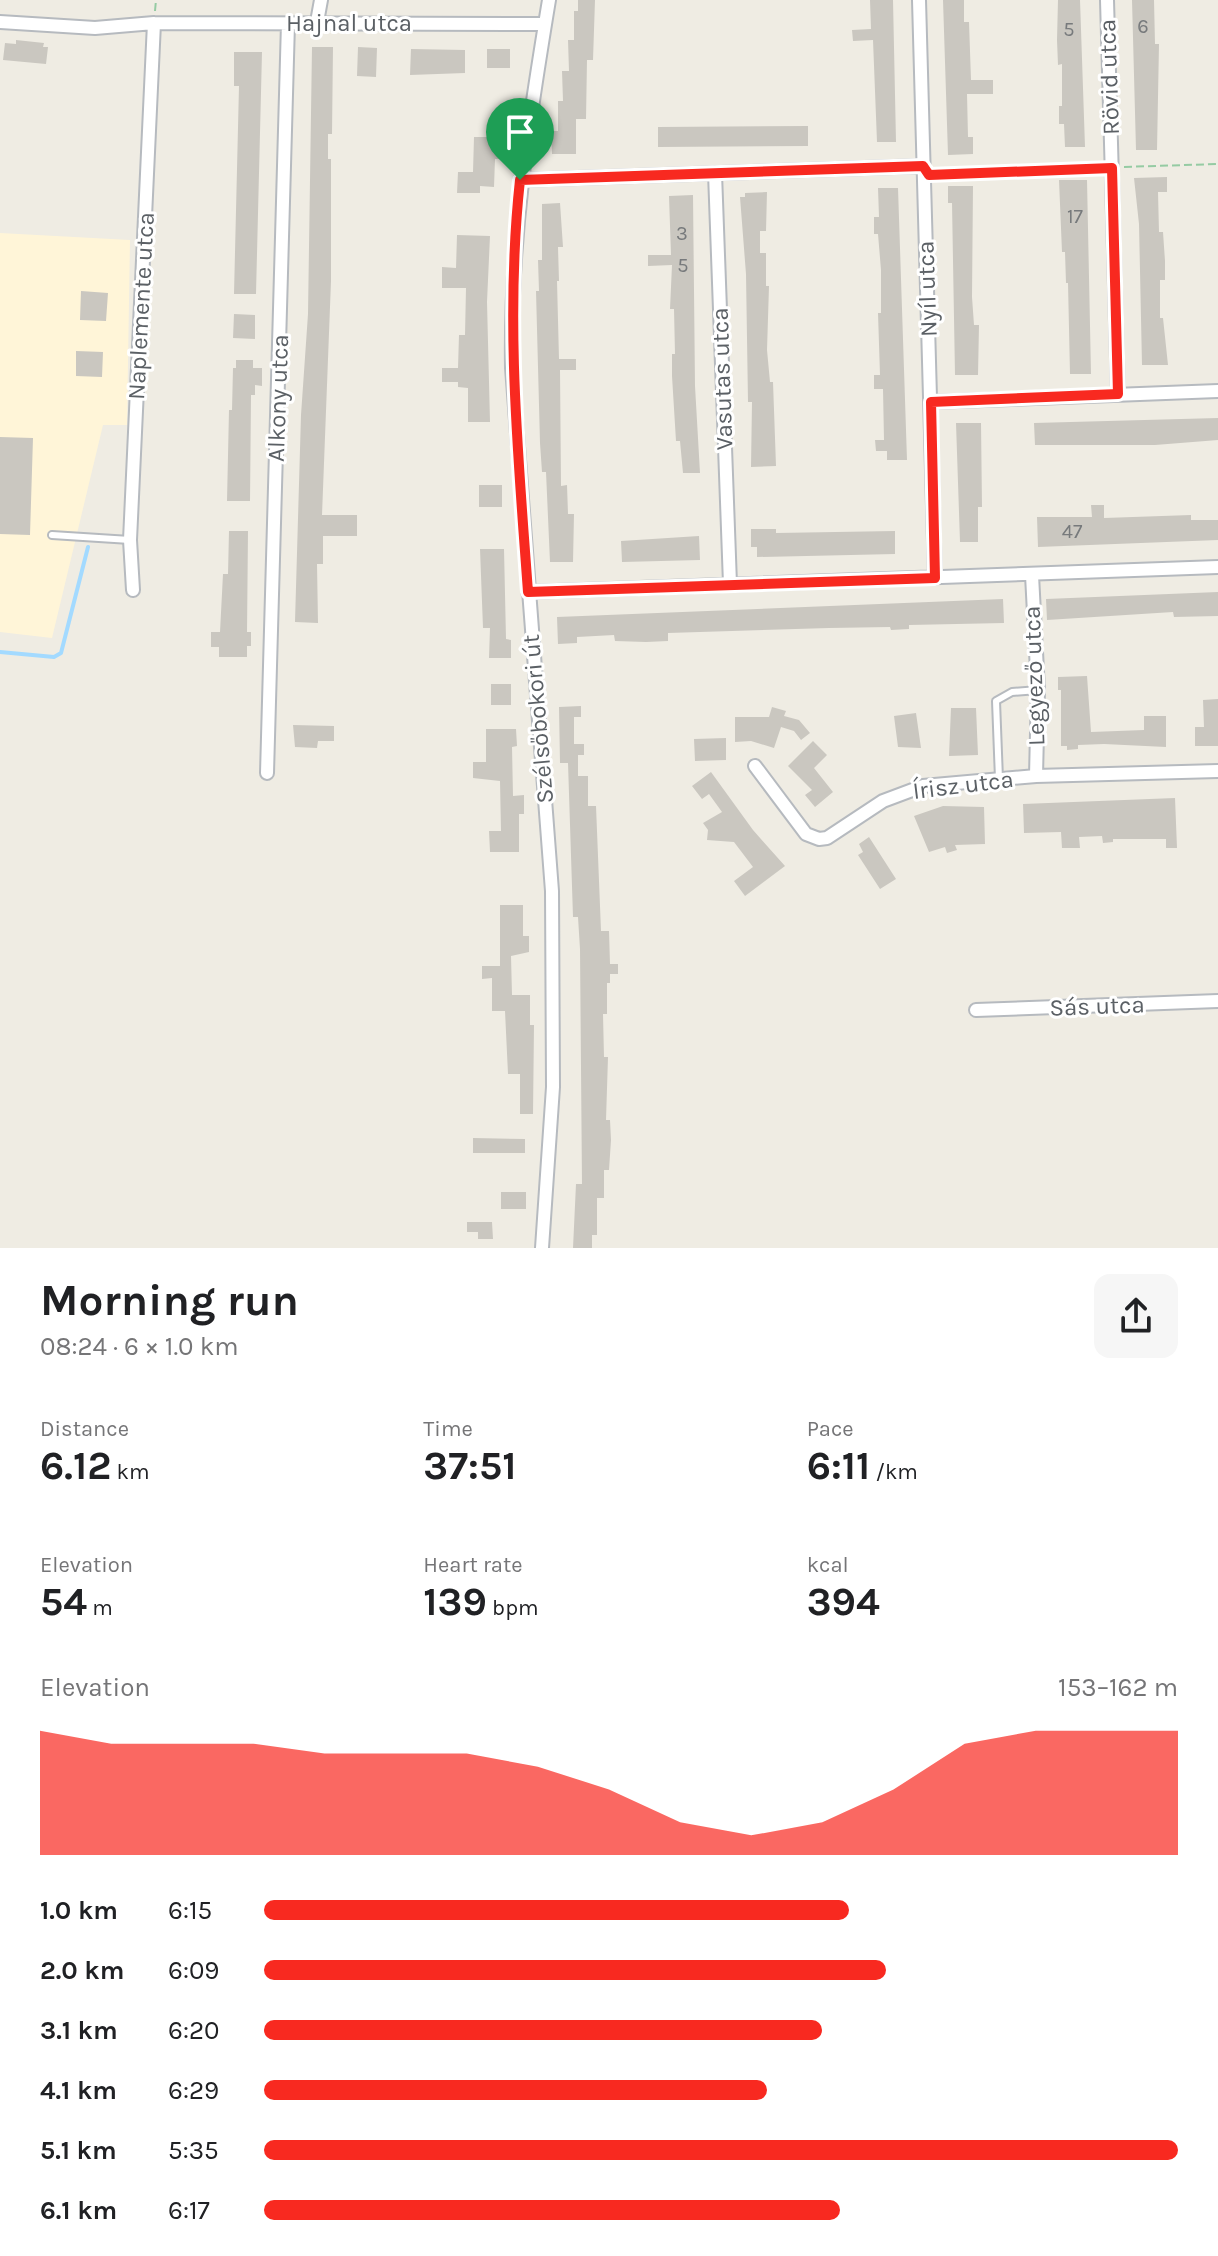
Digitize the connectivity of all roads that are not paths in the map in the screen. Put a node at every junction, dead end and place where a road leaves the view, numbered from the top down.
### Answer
1 (321, 0) edge
2 (549, 0) edge
3 (919, 0) edge
4 (1107, 0) edge
5 (0, 22) edge
6 (317, 22) junction
7 (154, 23) junction
8 (288, 23) junction
9 (545, 24) junction
10 (923, 166) junction
11 (715, 173) junction
12 (520, 180) junction
13 (1218, 391) edge
14 (1118, 394) junction
15 (931, 402) junction
16 (52, 535) dead end
17 (130, 540) junction
18 (1218, 567) edge
19 (1032, 575) junction
20 (935, 578) junction
21 (730, 584) junction
22 (133, 590) dead end
23 (528, 592) junction
24 (1038, 690) junction
25 (755, 766) dead end
26 (1218, 771) edge
27 (267, 773) dead end
28 (1036, 776) junction
29 (999, 779) junction
30 (1218, 1001) edge
31 (976, 1010) dead end
32 (542, 1248) edge

1 - 6 street
2 - 9 street, Szélsőbokori út
3 - 10 street, Nyíl utca
4 - 14 street, Rövid utca
5 - 7 street, Hajnal utca
6 - 8 street, Hajnal utca
6 - 9 street, Hajnal utca
7 - 8 street, Hajnal utca
7 - 17 street, Naplemente utca
8 - 27 street, Alkony utca
9 - 12 street, Szélsőbokori út
10 - 11 street
10 - 15 street, Nyíl utca
11 - 12 street
11 - 21 street, Vasutas utca
12 - 23 street, Szélsőbokori út
13 - 14 street
14 - 15 street
15 - 20 street, Nyíl utca
16 - 17 lane
17 - 22 street, Naplemente utca
18 - 19 street, Legyező utca
19 - 20 street, Legyező utca
19 - 24 street, Legyező utca
20 - 21 street, Legyező utca
21 - 23 street, Legyező utca
23 - 32 street, Szélsőbokori út
24 - 28 street, Legyező utca
24 - 29 lane
25 - 29 street, Írisz utca
26 - 28 street, Írisz utca
28 - 29 street, Írisz utca
30 - 31 street, Sás utca

